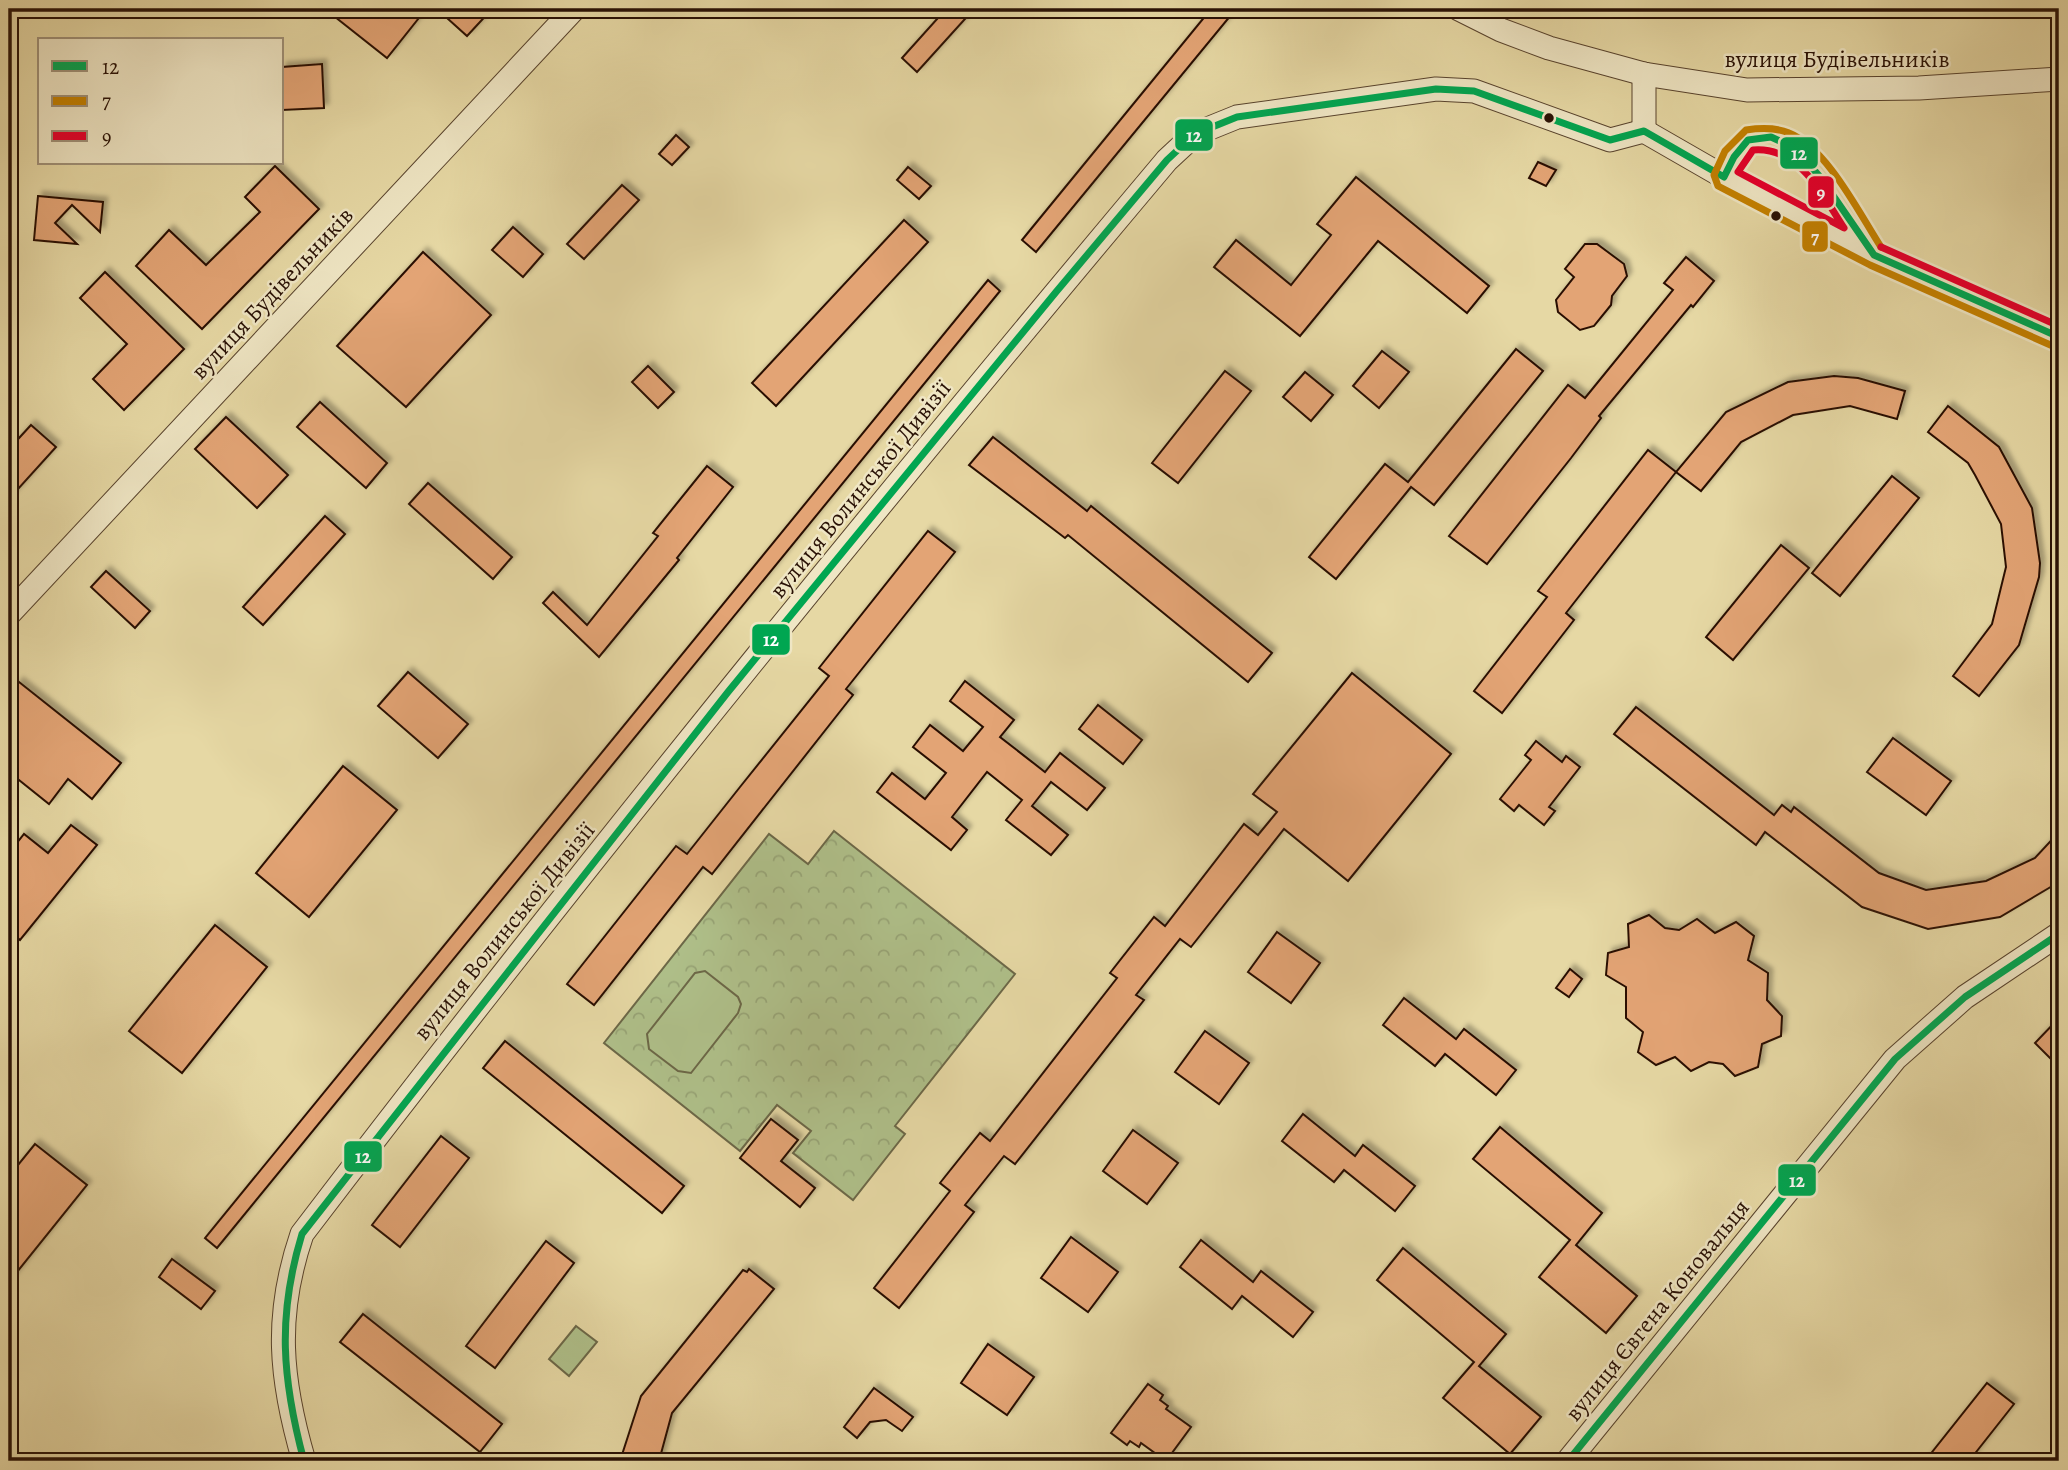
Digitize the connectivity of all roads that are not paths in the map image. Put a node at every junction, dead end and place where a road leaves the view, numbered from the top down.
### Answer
1 (574, 9) edge
2 (1459, 9) edge
3 (1644, 74) junction
4 (2059, 79) edge
5 (1644, 131) junction
6 (2059, 337) edge
7 (9, 614) edge
8 (2059, 934) edge
9 (304, 1461) edge
10 (1568, 1461) edge

1 - 7 street, вулиця Будівельників
2 - 3 street, вулиця Будівельників
3 - 4 street, вулиця Будівельників
3 - 5 street
5 - 6 street
5 - 9 street, вулиця Волинської Дивізії
8 - 10 street, вулиця Євгена Коновальця

